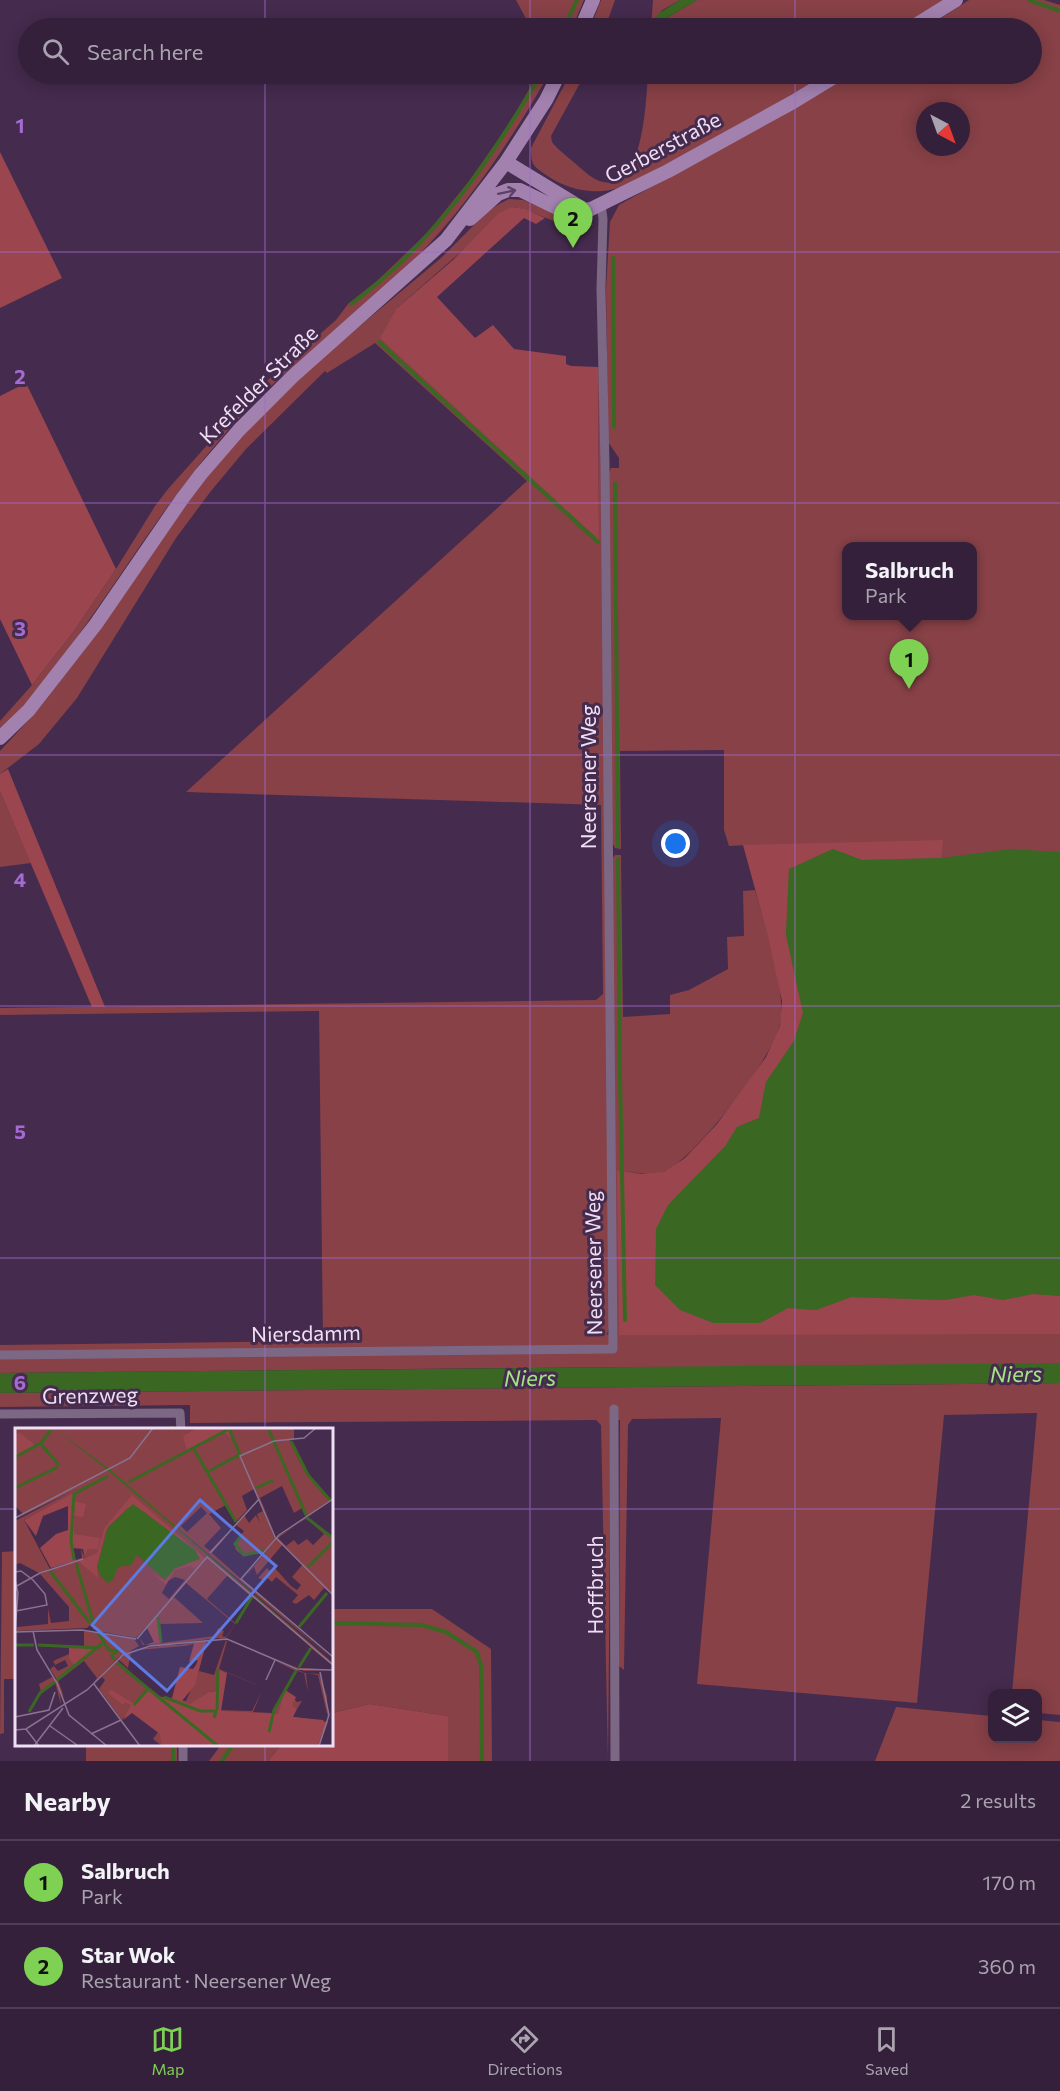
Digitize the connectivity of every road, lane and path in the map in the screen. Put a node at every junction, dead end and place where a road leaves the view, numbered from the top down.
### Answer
1 (593, 0) edge
2 (956, 0) edge
3 (585, 18) edge
4 (927, 18) edge
5 (554, 84) edge
6 (823, 84) edge
7 (506, 162) junction
8 (601, 204) junction
9 (585, 210) junction
10 (446, 240) junction
11 (0, 738) edge
12 (613, 1349) joint
13 (0, 1355) edge
14 (614, 1408) dead end
15 (0, 1414) edge
16 (180, 1428) edge
17 (615, 1761) edge

1 - 3 main road
2 - 4 main road
5 - 7 main road, Krefelder Straße
6 - 8 main road, Gerberstraße
7 - 9 main road
7 - 10 main road, Krefelder Straße
8 - 9 main road, Gerberstraße
8 - 12 street, Neersener Weg
10 -> 9 main road
10 - 11 main road, Krefelder Straße
12 - 13 street, Niersdamm
14 - 17 street, Hoffbruch
15 - 16 street, Grenzweg

